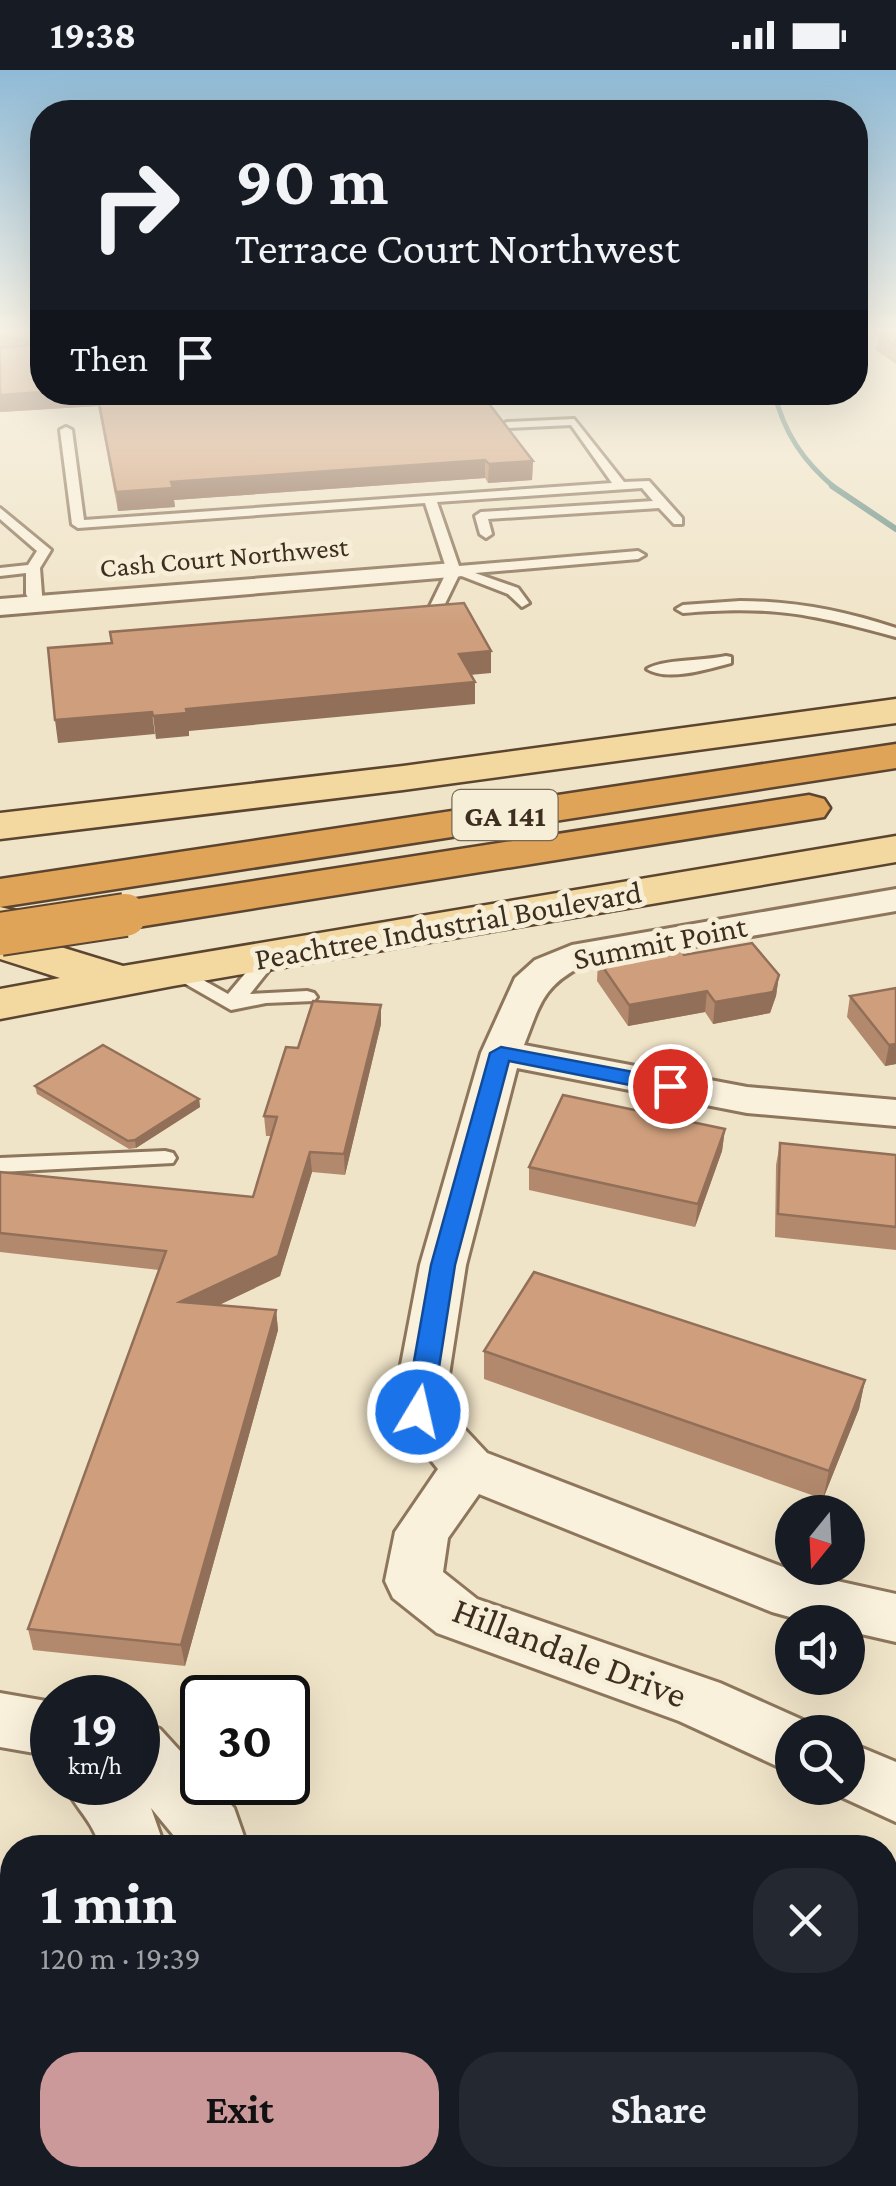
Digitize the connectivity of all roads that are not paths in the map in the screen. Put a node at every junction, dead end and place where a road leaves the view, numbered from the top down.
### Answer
1 (577, 427) edge
2 (66, 430) dead end
3 (620, 486) junction
4 (502, 495) junction
5 (430, 501) junction
6 (660, 504) junction
7 (0, 512) edge
8 (516, 512) junction
9 (678, 521) dead end
10 (486, 534) dead end
11 (638, 555) dead end
12 (33, 568) junction
13 (454, 571) junction
14 (0, 572) edge
15 (522, 602) dead end
16 (38, 604) junction
17 (0, 607) edge
18 (436, 608) edge
19 (684, 609) dead end
20 (896, 633) edge
21 (726, 660) dead end
22 (655, 669) dead end
23 (896, 711) edge
24 (896, 756) edge
25 (896, 794) edge
26 (7, 831) edge
27 (896, 848) edge
28 (0, 893) edge
29 (120, 896) junction
30 (896, 900) edge
31 (0, 921) edge
32 (0, 934) edge
33 (271, 955) junction
34 (173, 971) junction
35 (122, 980) junction
36 (307, 997) dead end
37 (9, 1002) edge
38 (231, 1004) junction
39 (501, 1053) junction
40 (896, 1113) edge
41 (165, 1158) dead end
42 (0, 1165) edge
43 (468, 1468) junction
44 (896, 1618) edge
45 (775, 1737) edge
46 (160, 1773) edge
47 (865, 1778) edge
48 (896, 1792) edge
49 (118, 1805) edge
50 (129, 1835) edge
51 (213, 1835) edge

1 - 3 lane
2 - 5 lane
3 - 4 lane
3 - 6 lane
4 - 5 lane
4 - 8 lane
5 - 13 lane
6 - 8 lane
6 - 9 lane
7 - 12 lane
8 - 10 lane
11 - 13 lane
12 - 14 lane
12 - 16 lane
13 - 15 lane
13 - 16 street, Cash Court Northwest
13 - 18 lane
16 - 17 street, Cash Court Northwest
19 - 20 lane
21 - 22 lane
23 - 26 main road
24 - 29 highway, Peachtree Industrial Boulevard / GA 141
25 - 29 highway, Peachtree Industrial Boulevard / GA 141
27 - 33 main road, Peachtree Industrial Boulevard
28 - 29 highway, Peachtree Industrial Boulevard / GA 141
29 - 32 highway, Peachtree Industrial Boulevard / GA 141, bridge
30 - 39 street, Summit Point
31 - 35 main road
33 - 34 main road, Peachtree Industrial Boulevard
33 - 38 lane
34 - 35 main road, Peachtree Industrial Boulevard
34 - 38 lane
35 - 37 main road, Peachtree Industrial Boulevard
36 - 38 lane
39 - 40 street
39 - 43 street, Summit Point
41 - 42 lane
43 - 44 street
43 - 45 street, Hillandale Drive
46 - 51 street
47 - 48 street
49 - 50 street

